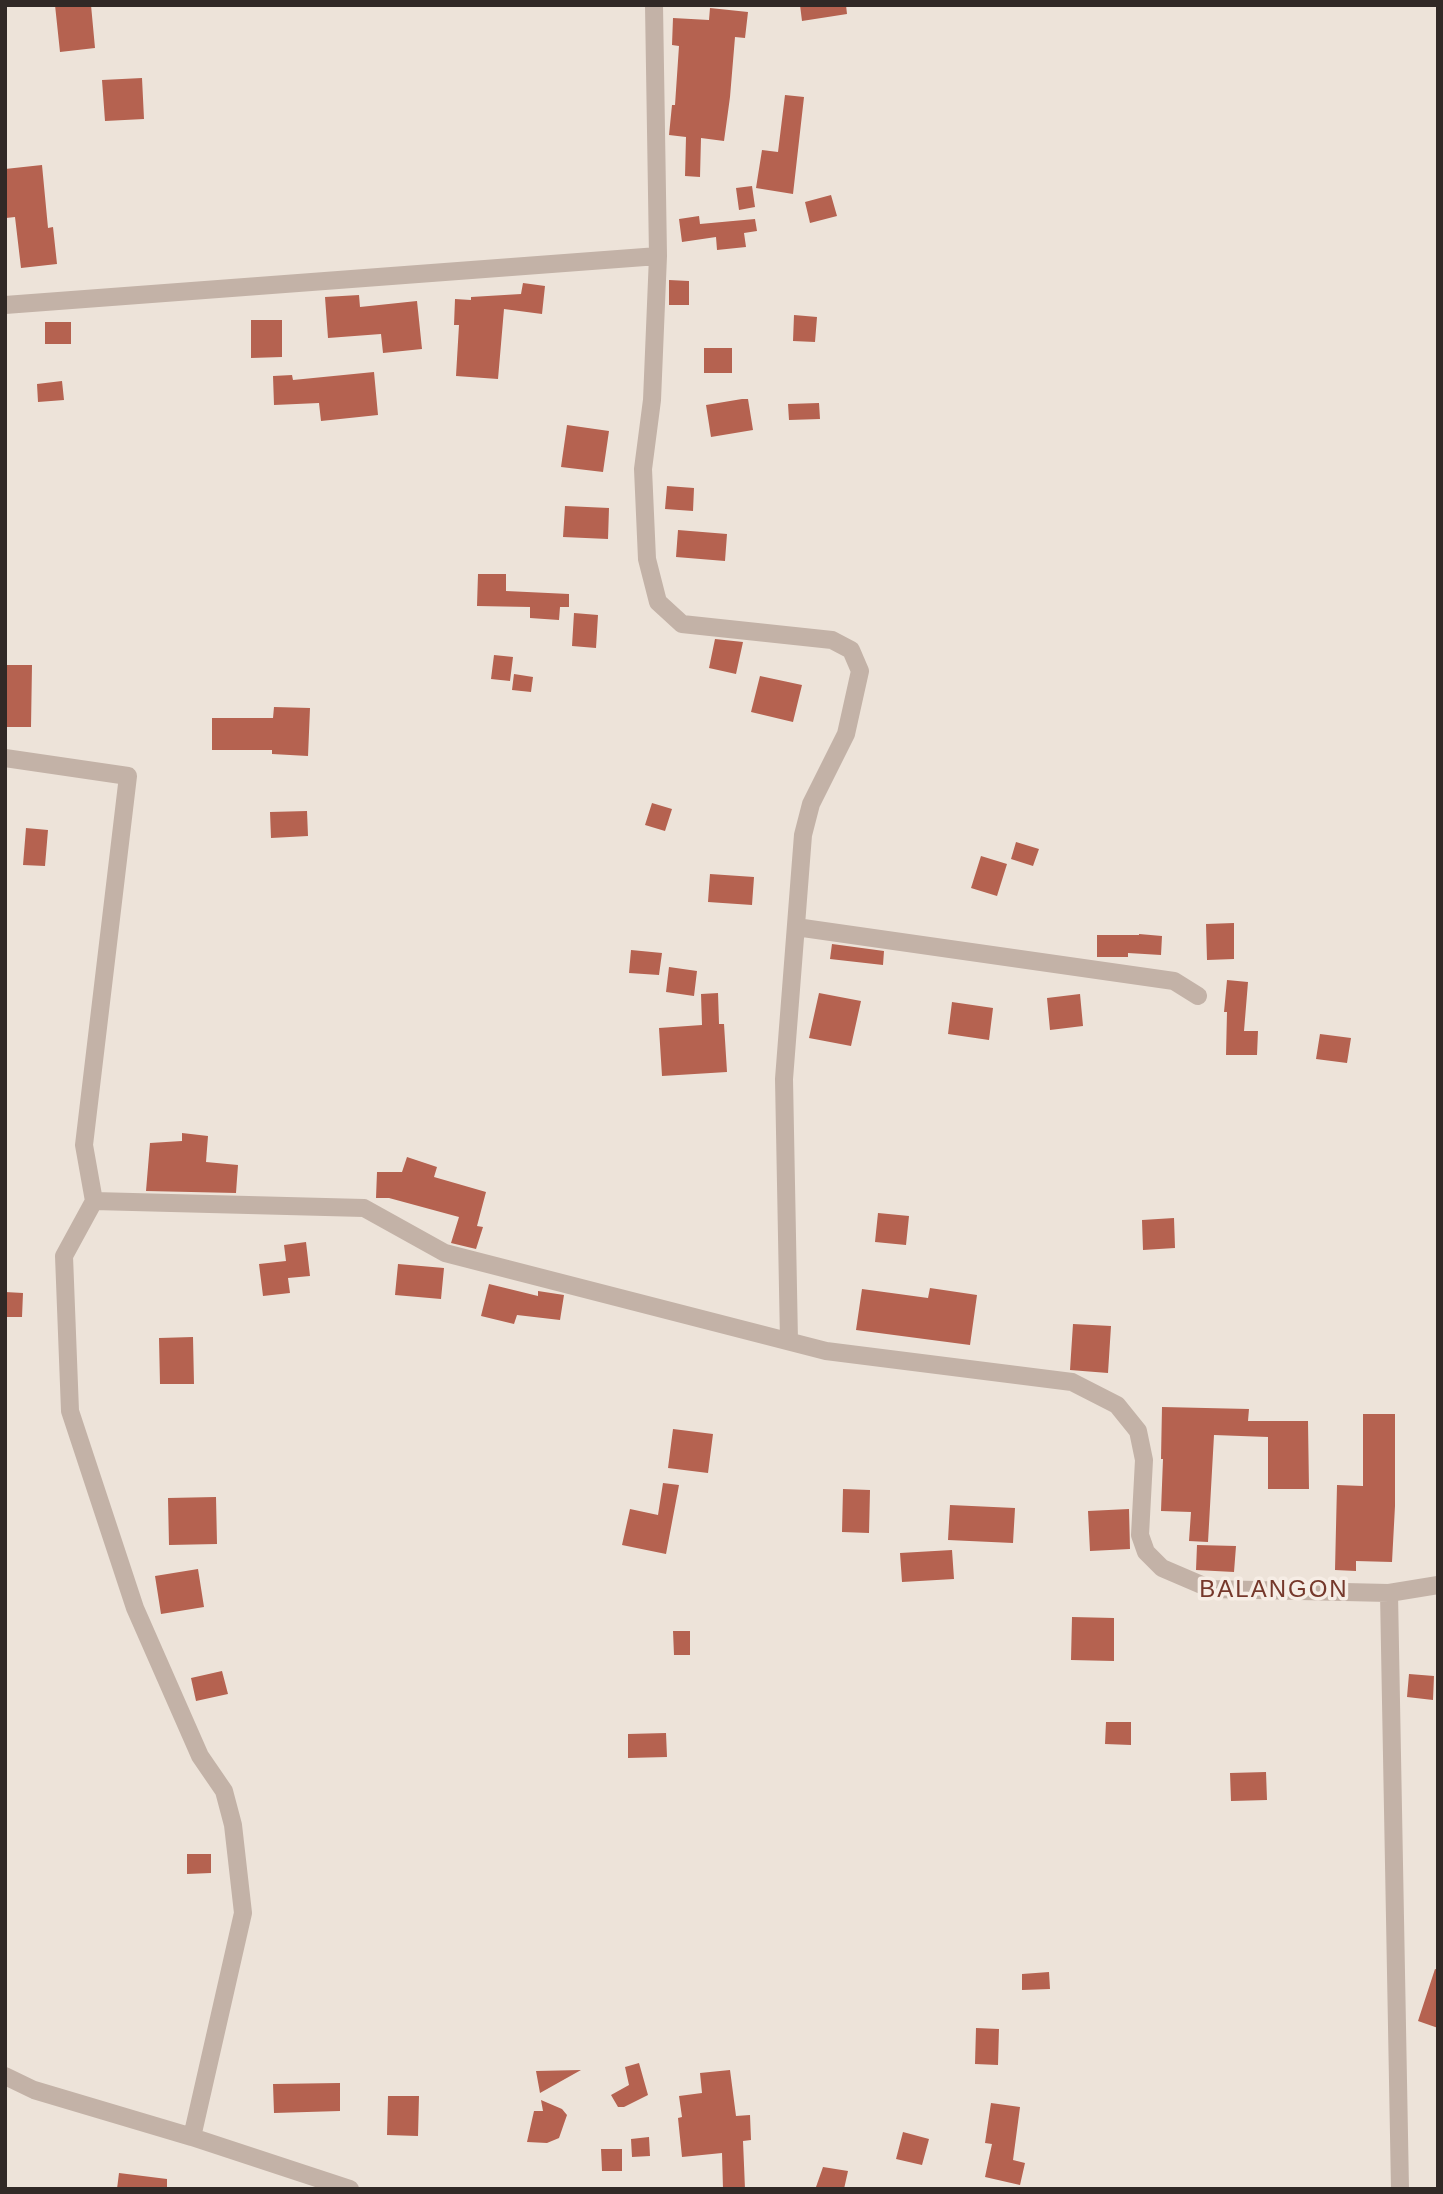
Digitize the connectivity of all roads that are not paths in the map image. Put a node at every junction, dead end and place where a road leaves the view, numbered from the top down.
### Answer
1 (654, 5) edge
2 (658, 256) junction
3 (5, 306) edge
4 (5, 758) edge
5 (796, 927) junction
6 (1198, 996) dead end
7 (94, 1201) junction
8 (789, 1341) junction
9 (1438, 1585) edge
10 (1389, 1593) junction
11 (5, 2076) edge
12 (192, 2137) junction
13 (349, 2189) edge
14 (1400, 2189) edge

1 - 2 street
2 - 3 street
2 - 5 street
4 - 7 street
5 - 6 street
5 - 8 street
7 - 8 street
7 - 12 street
8 - 10 street
9 - 10 street
10 - 14 street
11 - 12 street
12 - 13 street

